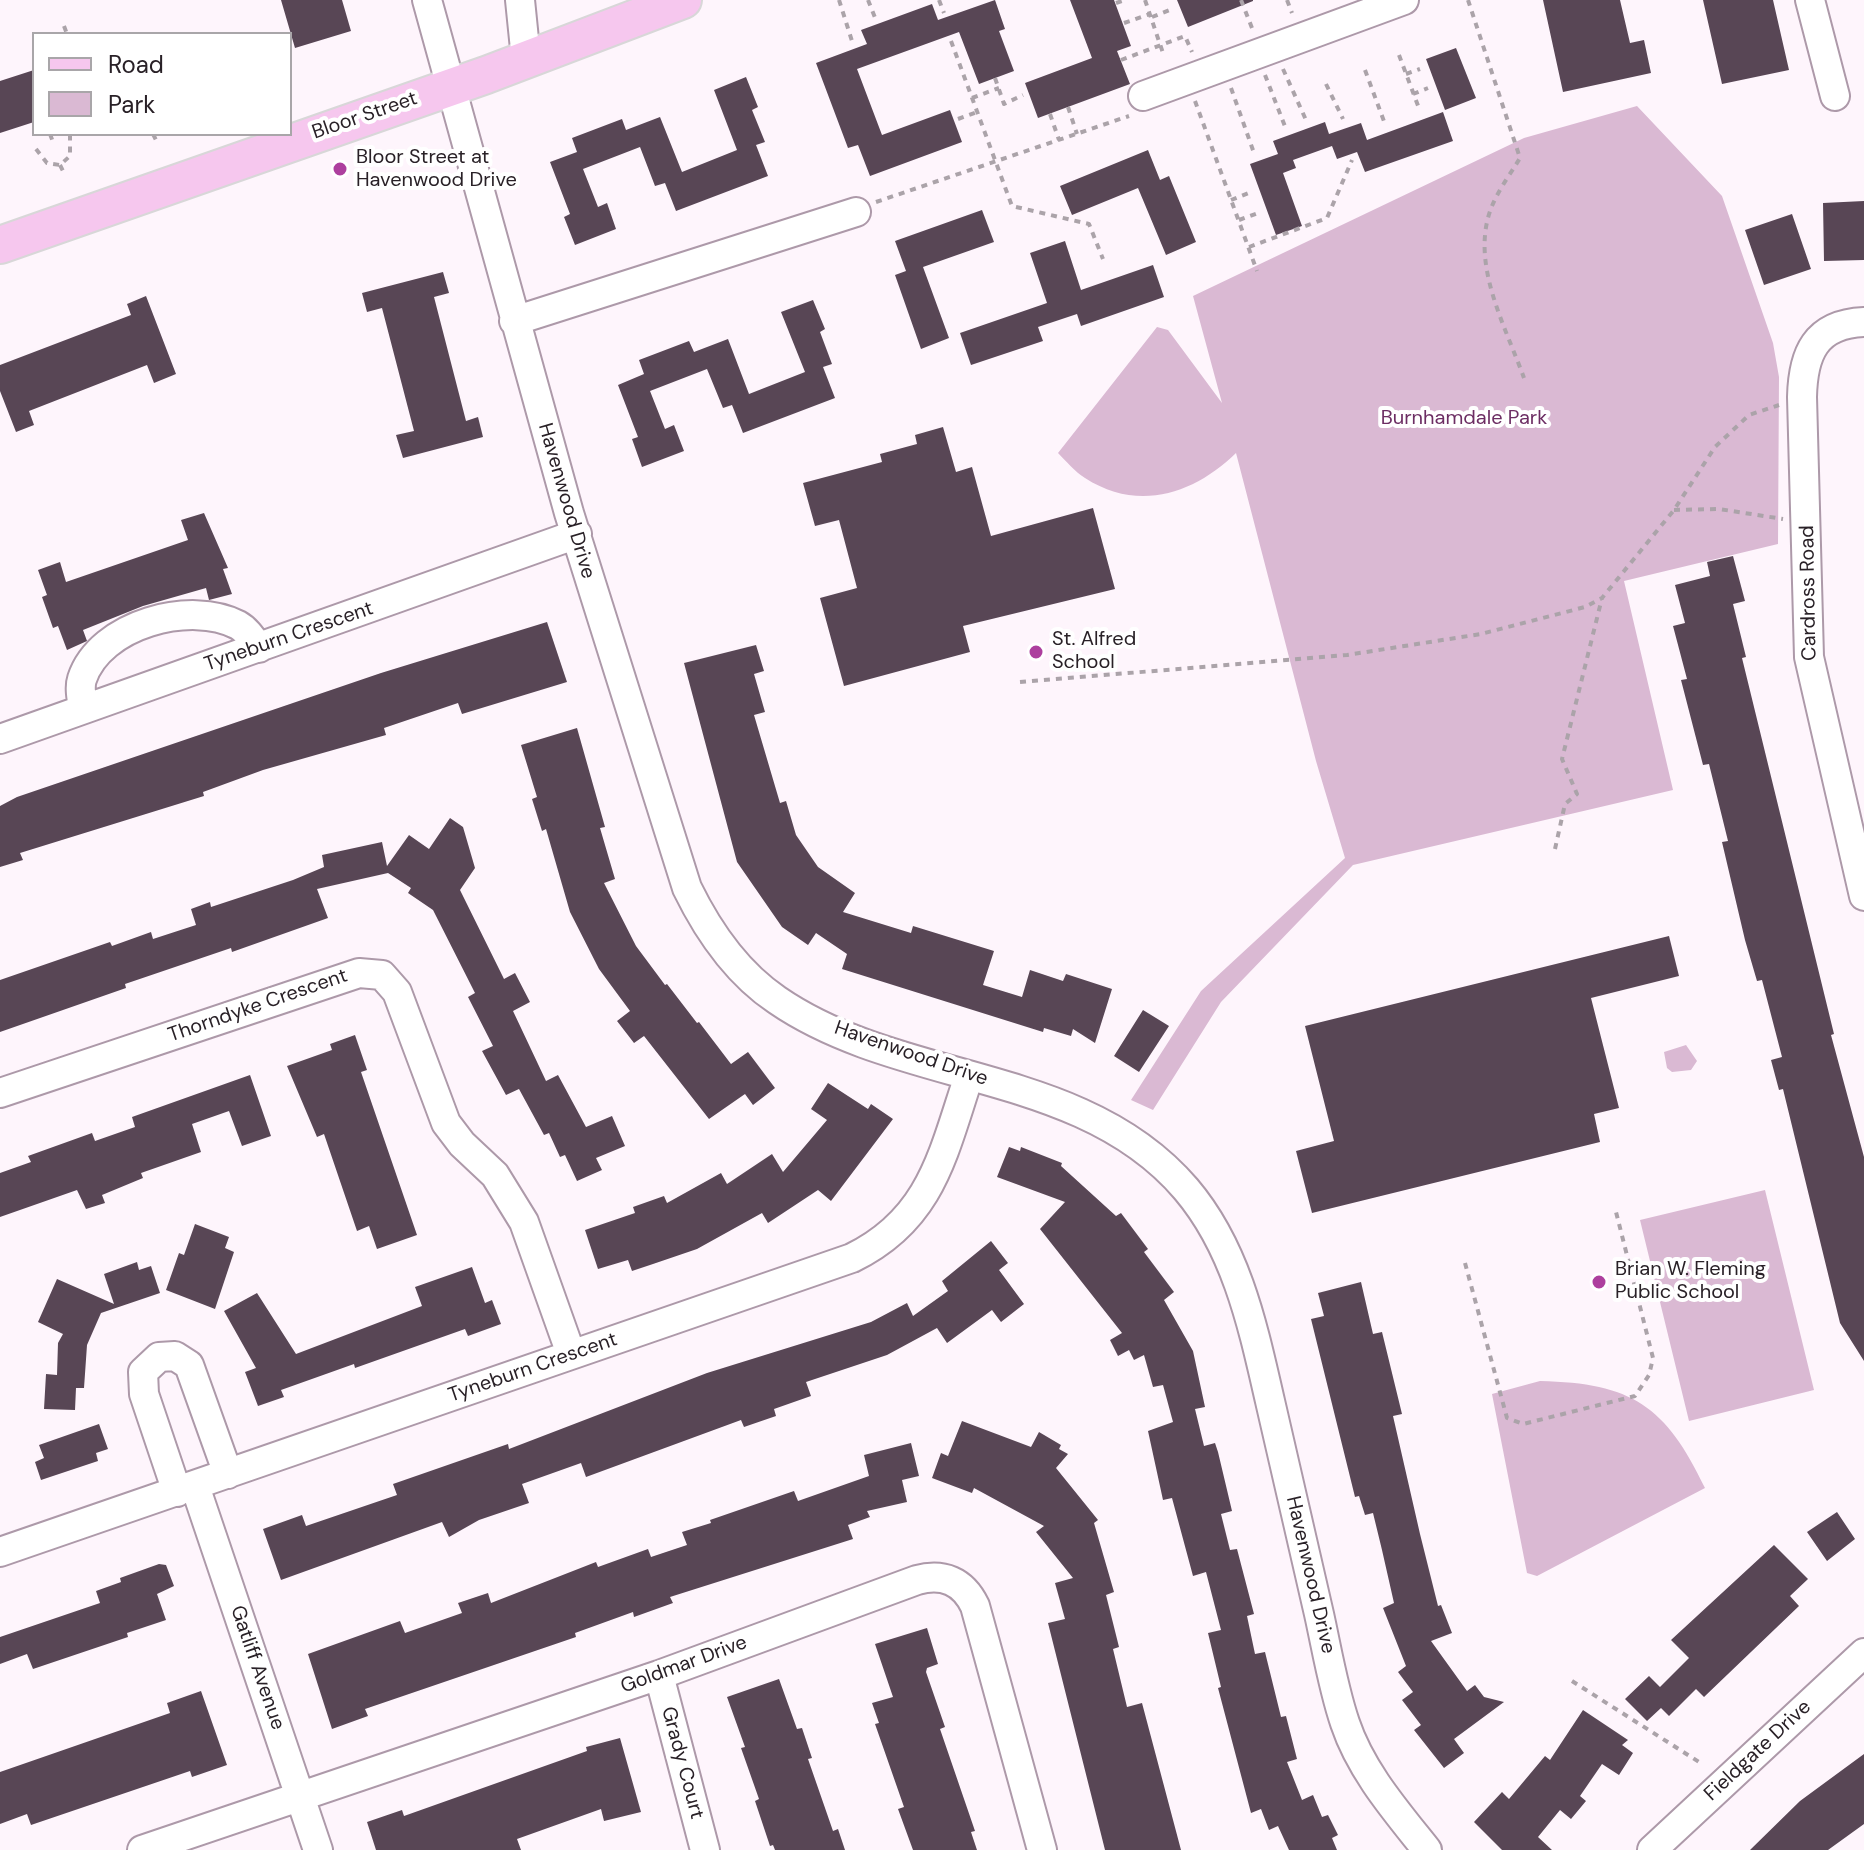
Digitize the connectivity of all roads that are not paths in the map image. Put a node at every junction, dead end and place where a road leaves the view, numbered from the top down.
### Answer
1 (427, 0) edge
2 (520, 0) edge
3 (683, 0) edge
4 (1404, 0) edge
5 (1810, 0) edge
6 (526, 59) junction
7 (452, 86) junction
8 (1835, 96) dead end
9 (1139, 105) road end
10 (865, 207) road end
11 (0, 245) edge
12 (514, 321) junction
13 (1864, 322) edge
14 (577, 534) junction
15 (259, 648) junction
16 (83, 709) junction
17 (0, 739) edge
18 (1864, 896) edge
19 (969, 1076) junction
20 (0, 1093) edge
21 (571, 1354) junction
22 (228, 1474) junction
23 (186, 1489) junction
24 (0, 1552) edge
25 (1864, 1653) edge
26 (659, 1675) junction
27 (301, 1798) junction
28 (1665, 1846) edge
29 (142, 1850) edge
30 (318, 1850) edge
31 (705, 1850) edge
32 (1042, 1850) edge
33 (1427, 1850) edge

1 - 7 street, Havenwood Drive
2 - 6 street
3 - 6 main road, Bloor Street
4 - 9 street
5 - 8 street
6 - 7 main road, Bloor Street
7 - 11 main road, Bloor Street
7 - 12 street, Havenwood Drive
10 - 12 street
12 - 14 street, Havenwood Drive
13 - 18 street, Cardross Road
14 - 15 street, Tyneburn Crescent
14 - 19 street, Havenwood Drive
15 - 16 street, Tyneburn Crescent
15 - 16 street
16 - 17 street, Tyneburn Crescent
19 - 21 street, Tyneburn Crescent
19 - 33 street, Havenwood Drive
20 - 21 street, Thorndyke Crescent
21 - 22 street, Tyneburn Crescent
22 - 23 street, Tyneburn Crescent
22 - 23 street, Gatliff Avenue
23 - 24 street, Tyneburn Crescent
23 - 27 street, Gatliff Avenue
25 - 28 street, Fieldgate Drive
26 - 27 street, Goldmar Drive
26 - 31 street, Grady Court
26 - 32 street, Goldmar Drive
27 - 29 street, Goldmar Drive
27 - 30 street, Gatliff Avenue

